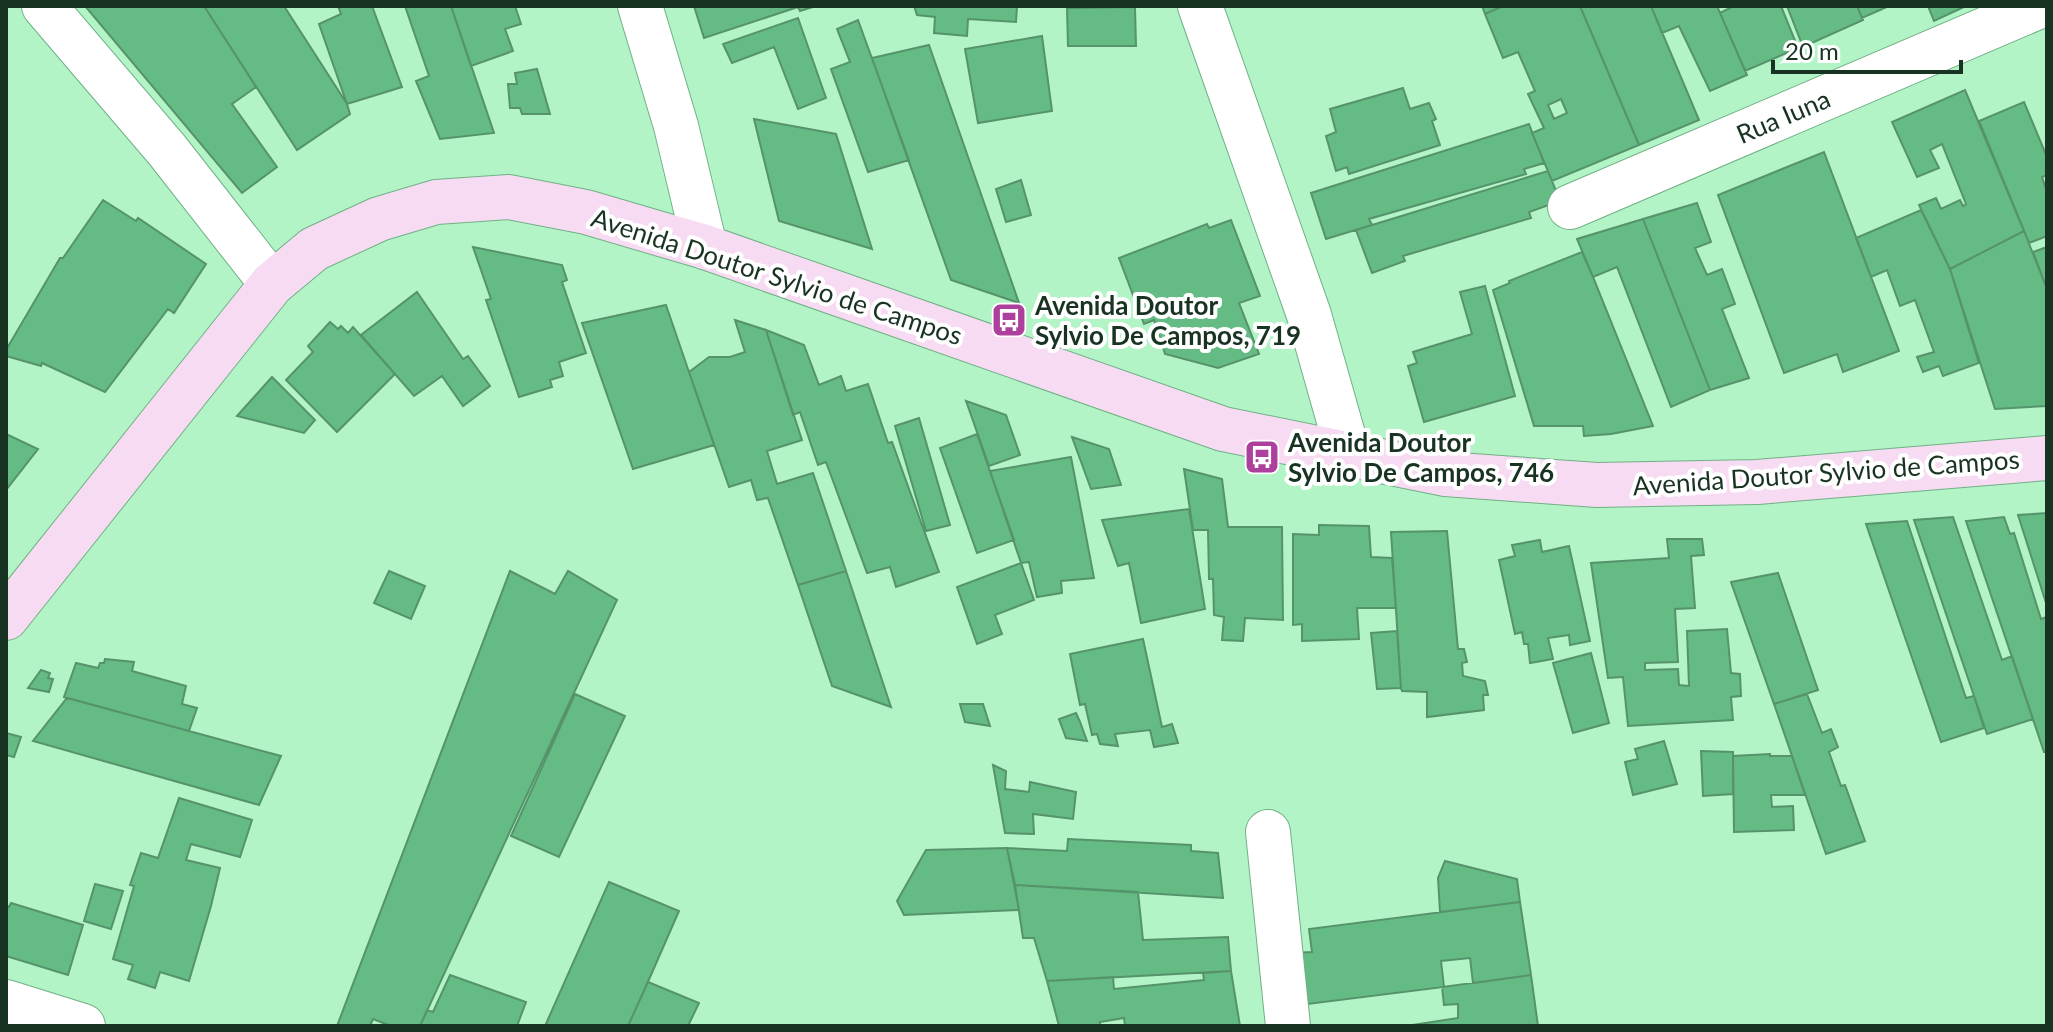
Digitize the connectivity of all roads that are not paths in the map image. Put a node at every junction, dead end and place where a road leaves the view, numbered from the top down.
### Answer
1 (44, 6) edge
2 (640, 6) edge
3 (1200, 6) edge
4 (2040, 6) edge
5 (1570, 207) dead end
6 (705, 247) junction
7 (272, 284) junction
8 (1349, 456) junction
9 (2047, 458) edge
10 (6, 618) edge
11 (1268, 832) dead end
12 (6, 1002) edge
13 (83, 1026) edge
14 (1288, 1026) edge

1 - 7 street
2 - 6 street
3 - 8 street
4 - 5 street, Rua Iuna
6 - 7 main road, Avenida Doutor Sylvio de Campos
6 - 8 main road, Avenida Doutor Sylvio de Campos
7 - 10 main road, Avenida Doutor Sylvio de Campos
8 - 9 main road, Avenida Doutor Sylvio de Campos
11 - 14 street
12 - 13 street

